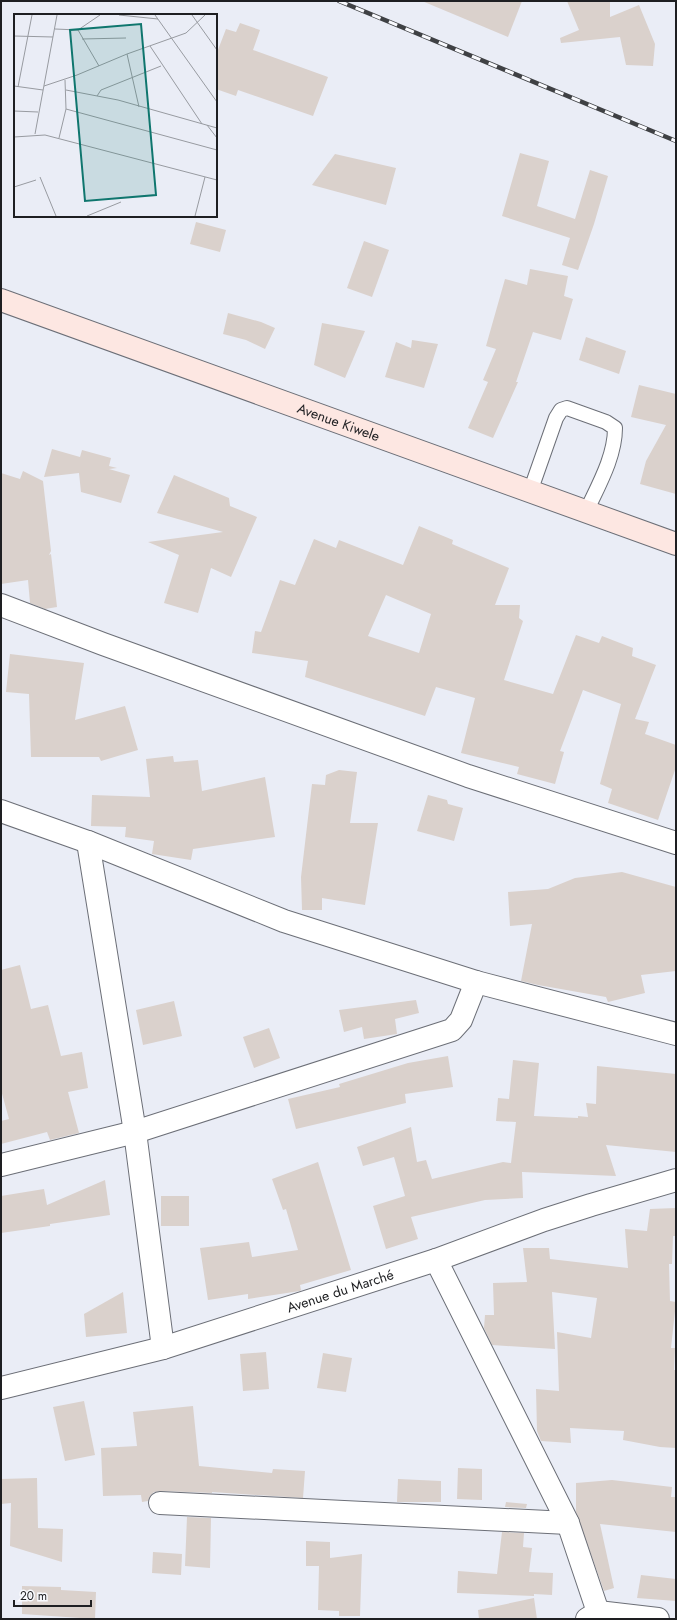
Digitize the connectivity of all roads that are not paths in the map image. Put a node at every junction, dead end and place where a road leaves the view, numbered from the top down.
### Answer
1 (1, 300) edge
2 (530, 492) junction
3 (586, 512) junction
4 (676, 544) edge
5 (1, 605) edge
6 (1, 811) edge
7 (88, 842) junction
8 (676, 843) edge
9 (476, 982) junction
10 (676, 1034) edge
11 (135, 1132) junction
12 (1, 1164) edge
13 (676, 1180) edge
14 (436, 1260) junction
15 (163, 1348) junction
16 (1, 1388) edge
17 (160, 1503) dead end
18 (568, 1523) junction
19 (592, 1616) edge
20 (658, 1619) edge

1 - 2 street, Avenue Kiwele
2 - 3 street, Avenue Kiwele
2 - 3 lane
3 - 4 street, Avenue Kiwele
5 - 8 street
6 - 7 street
7 - 9 street
7 - 11 street
9 - 10 street
9 - 11 street
11 - 12 street
11 - 15 street
13 - 14 street, Avenue du Marché
14 - 15 street, Avenue du Marché
14 - 18 street
15 - 16 street, Avenue du Marché
17 - 18 street
18 - 19 street
19 - 20 street

